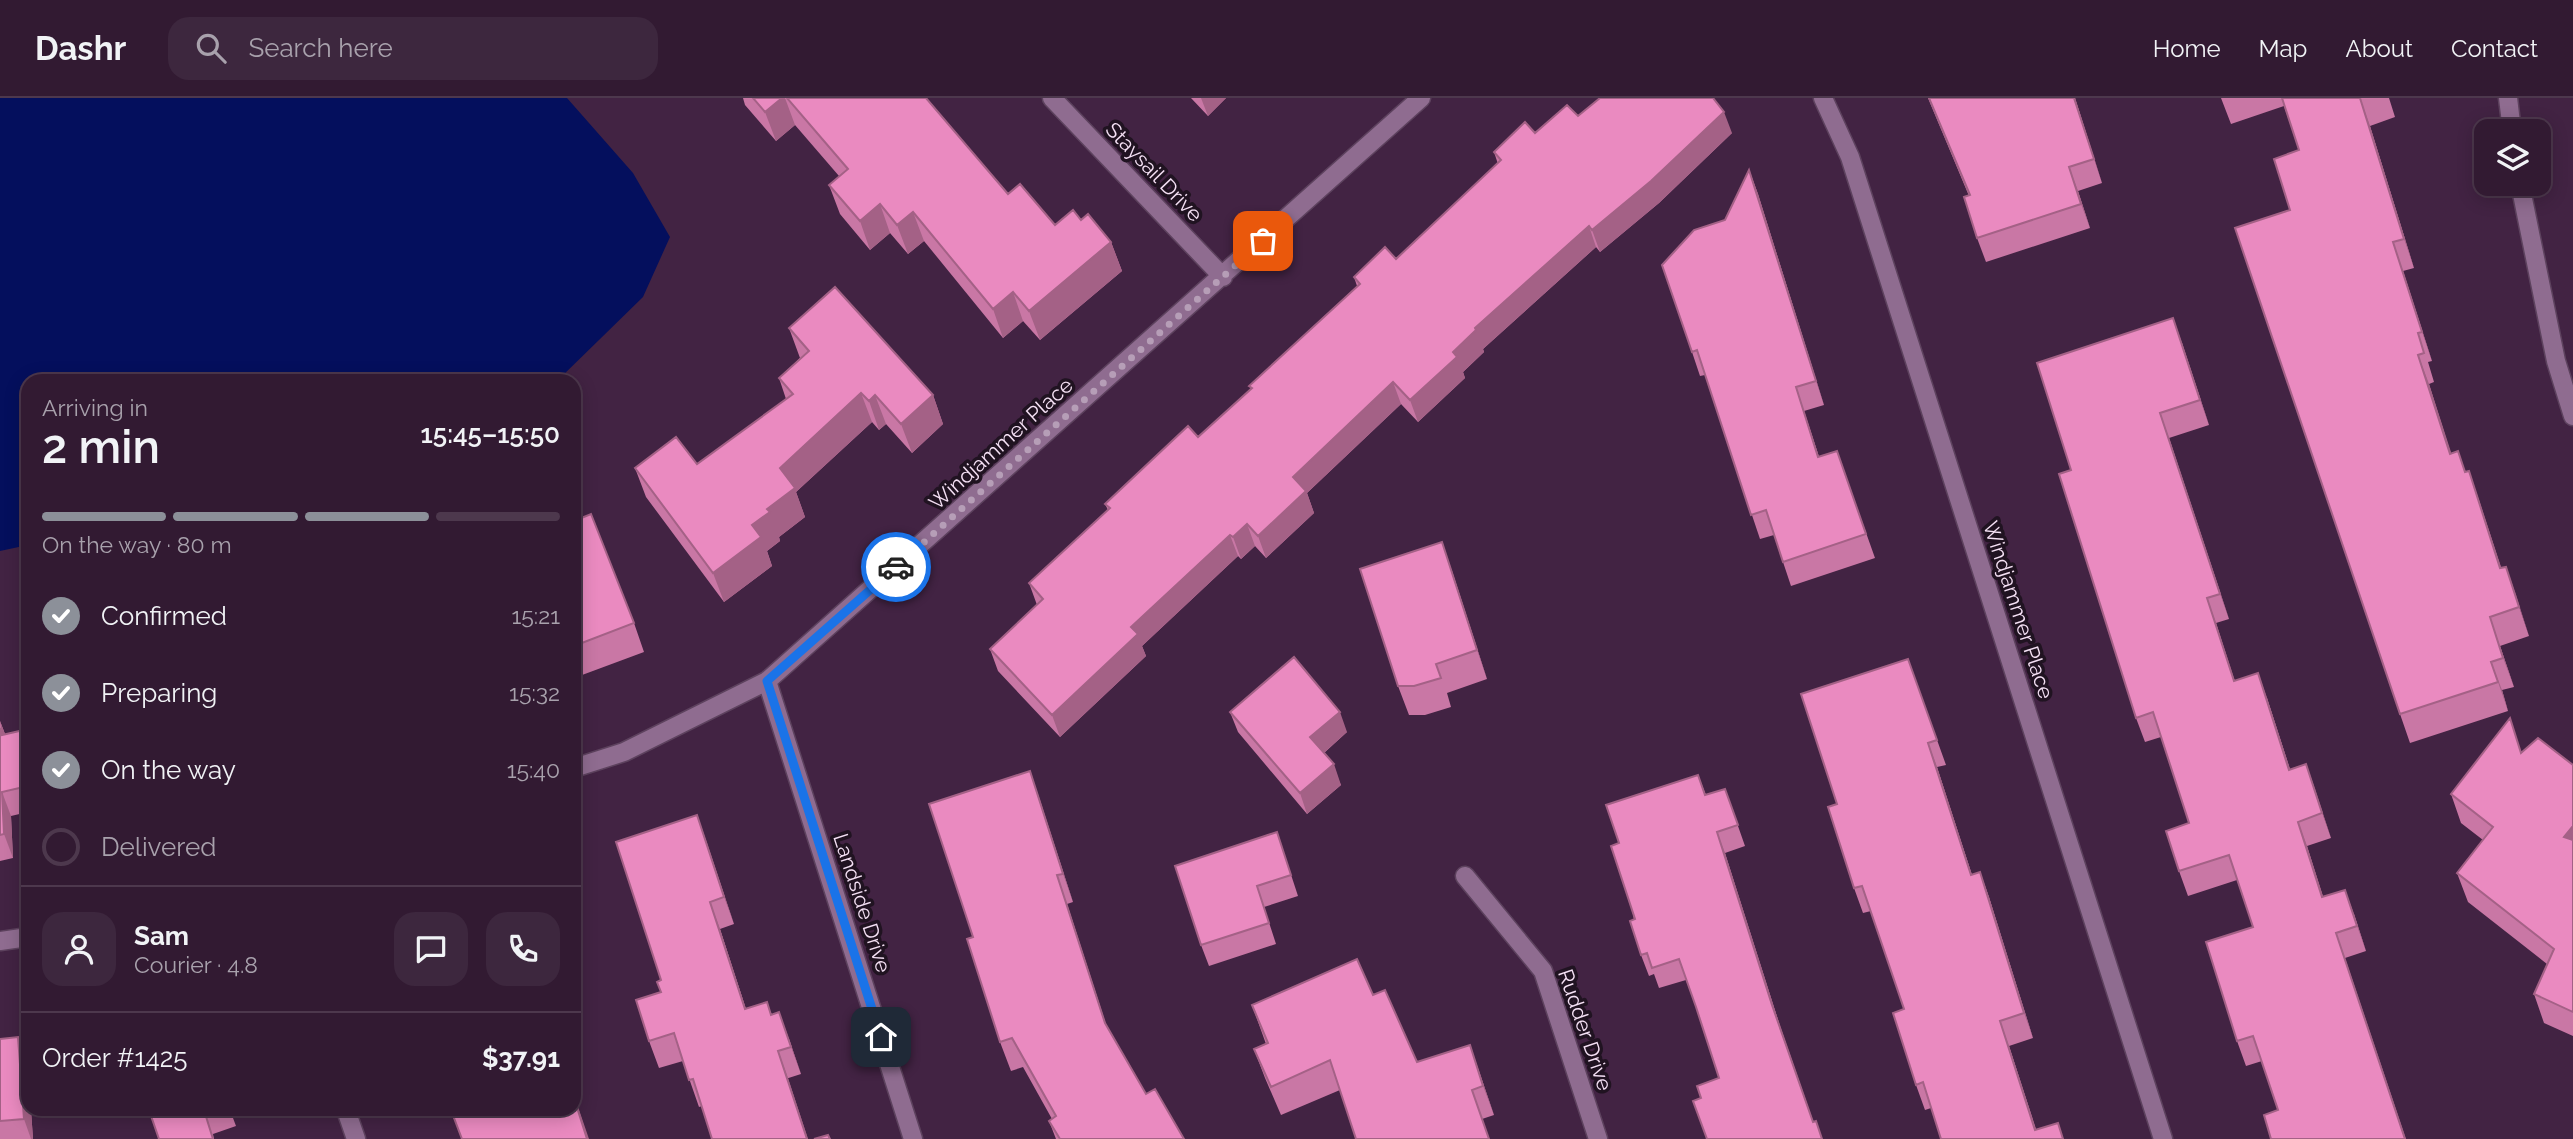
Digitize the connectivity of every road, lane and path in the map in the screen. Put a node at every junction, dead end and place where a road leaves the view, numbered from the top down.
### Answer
1 (1052, 98) edge
2 (1422, 98) edge
3 (1823, 98) edge
4 (2508, 98) edge
5 (2511, 119) edge
6 (2522, 196) edge
7 (1223, 277) junction
8 (2573, 416) edge
9 (767, 681) junction
10 (581, 766) edge
11 (1465, 876) dead end
12 (21, 938) edge
13 (0, 941) edge
14 (347, 1116) edge
15 (356, 1139) edge
16 (913, 1139) edge
17 (1598, 1139) edge
18 (2163, 1139) edge

1 - 7 street, Staysail Drive
2 - 7 street, Windjammer Place
3 - 18 street, Windjammer Place
4 - 5 street
6 - 8 street
7 - 9 street, Windjammer Place
9 - 10 street, Windjammer Place
9 - 16 street, Landside Drive
11 - 17 street, Rudder Drive
12 - 13 street
14 - 15 street

